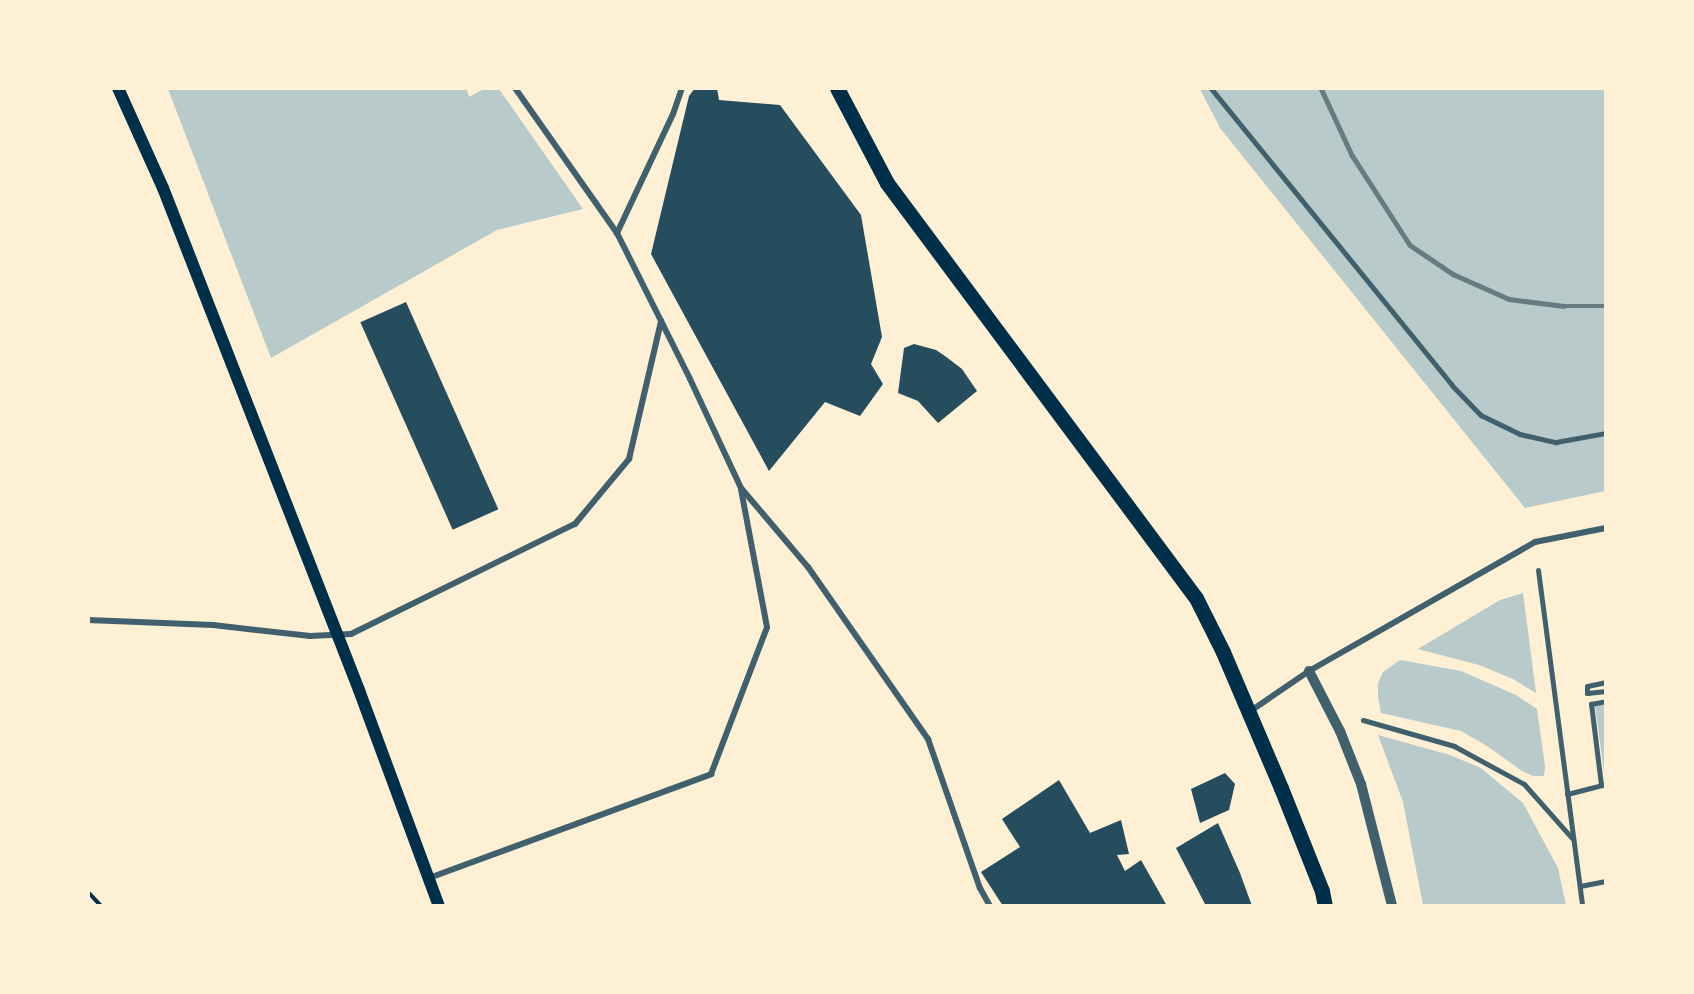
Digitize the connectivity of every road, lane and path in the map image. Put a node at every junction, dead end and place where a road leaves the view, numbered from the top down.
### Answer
1 (118, 88) edge
2 (515, 88) edge
3 (682, 88) edge
4 (837, 88) edge
5 (1211, 88) edge
6 (617, 233) junction
7 (661, 321) junction
8 (1605, 433) edge
9 (741, 488) junction
10 (1605, 528) edge
11 (1538, 570) dead end
12 (88, 620) edge
13 (337, 634) junction
14 (1309, 671) junction
15 (1605, 682) edge
16 (1605, 691) edge
17 (1605, 701) edge
18 (1248, 712) junction
19 (1363, 720) dead end
20 (1603, 784) edge
21 (1567, 794) junction
22 (1573, 839) junction
23 (429, 878) junction
24 (1605, 881) edge
25 (1580, 886) junction
26 (88, 892) edge
27 (101, 906) edge
28 (439, 906) edge
29 (990, 906) edge
30 (1325, 906) edge
31 (1392, 906) edge
32 (1582, 906) edge

1 - 13 main road
2 - 6 street
3 - 6 street
4 - 18 main road
5 - 8 lane
6 - 7 street
7 - 9 street
7 - 13 street
9 - 23 street
9 - 29 street
10 - 14 street
11 - 21 street
12 - 13 street
13 - 23 main road
14 - 18 street
14 - 31 street
15 - 16 street
17 - 20 street
18 - 30 main road
19 - 22 street
20 - 21 street
21 - 22 street
22 - 25 street
23 - 28 main road
24 - 25 street
25 - 32 street
26 - 27 path

